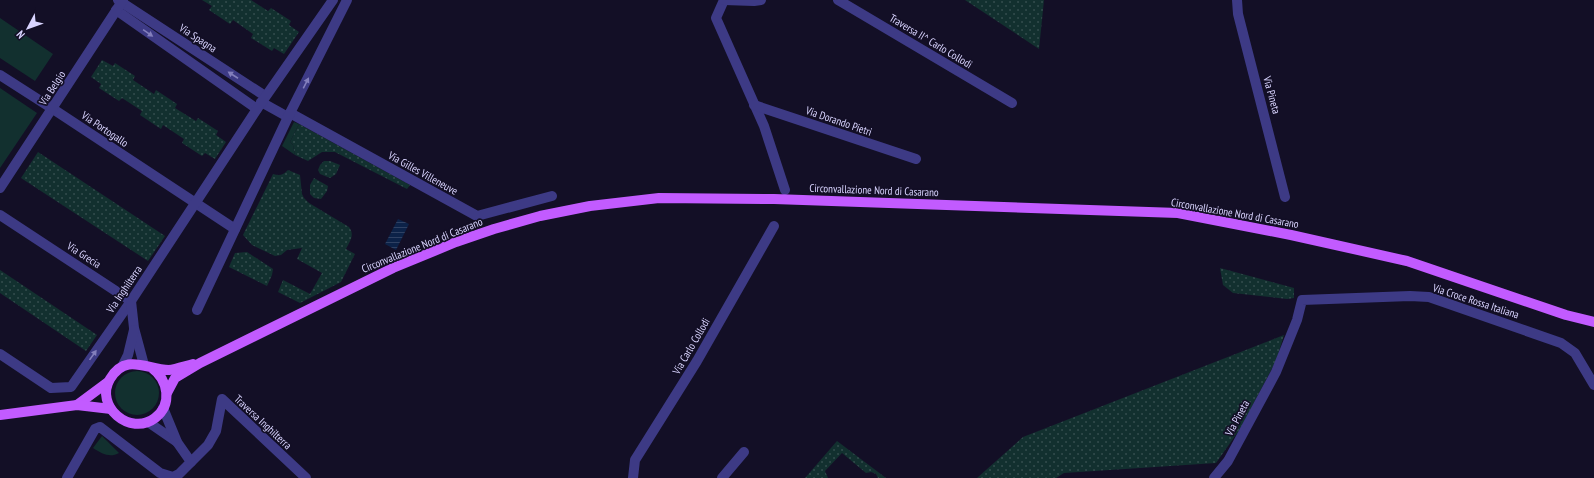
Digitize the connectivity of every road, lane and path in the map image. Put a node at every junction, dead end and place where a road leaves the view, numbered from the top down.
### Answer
1 (333, 0) edge
2 (347, 0) edge
3 (724, 0) edge
4 (761, 0) edge
5 (838, 0) edge
6 (1236, 0) edge
7 (120, 3) edge
8 (0, 76) edge
9 (261, 102) junction
10 (1012, 103) dead end
11 (754, 105) junction
12 (53, 108) junction
13 (289, 115) junction
14 (916, 159) dead end
15 (0, 188) edge
16 (785, 190) dead end
17 (552, 196) dead end
18 (1285, 197) dead end
19 (195, 203) junction
20 (0, 215) edge
21 (774, 226) dead end
22 (235, 229) junction
23 (1302, 300) joint
24 (131, 301) junction
25 (197, 310) dead end
26 (1566, 315) junction
27 (1594, 322) edge
28 (134, 328) junction
29 (1594, 329) edge
30 (0, 354) edge
31 (200, 363) junction
32 (148, 366) junction
33 (122, 367) junction
34 (108, 382) junction
35 (1594, 386) edge
36 (166, 393) junction
37 (77, 405) junction
38 (163, 408) junction
39 (111, 409) junction
40 (0, 415) edge
41 (148, 422) junction
42 (177, 442) junction
43 (744, 452) dead end
44 (191, 462) junction
45 (67, 478) edge
46 (306, 478) edge
47 (633, 478) edge
48 (722, 478) edge
49 (1214, 478) edge

1 - 9 street, Via Inghilterra
13 -> 2 street
3 - 4 street
3 - 11 street
5 - 10 street, Traversa II^ Carlo Collodi
6 - 18 street, Via Pineta
9 -> 7 street, Via Spagna
7 -> 9 street
7 - 12 street, Via Belgio
8 - 12 street, Via Portogallo
9 - 13 street
9 - 19 street, Via Inghilterra
11 - 14 street, Via Dorando Pietri
11 - 16 street
12 - 15 street, Via Belgio
12 - 19 street, Via Portogallo
13 - 17 street, Via Gilles Villeneuve
13 - 22 street
19 - 22 street
19 - 24 street, Via Inghilterra
20 - 24 street, Via Grecia
21 - 47 street, Via Carlo Collodi
22 - 25 street
23 - 35 street, Via Croce Rossa Italiana
23 - 49 street, Via Pineta
24 - 28 street
30 -> 24 street, Via Inghilterra
26 - 27 main road, Circonvallazione Nord di Casarano
26 - 29 main road, Circonvallazione Nord di Casarano
26 - 31 main road, Circonvallazione Nord di Casarano
28 - 32 street
28 - 33 street
31 - 32 main road, Circonvallazione Nord di Casarano
31 - 36 main road, Circonvallazione Nord di Casarano
32 - 33 main road
32 - 36 main road
33 - 34 main road
34 - 37 main road
34 - 39 main road
36 - 38 main road
37 - 39 main road
37 - 40 main road
38 - 41 main road
38 - 42 street
39 - 41 main road
41 - 42 street
42 - 44 street
43 - 48 street
44 - 45 street
44 - 46 street, Traversa Inghilterra

